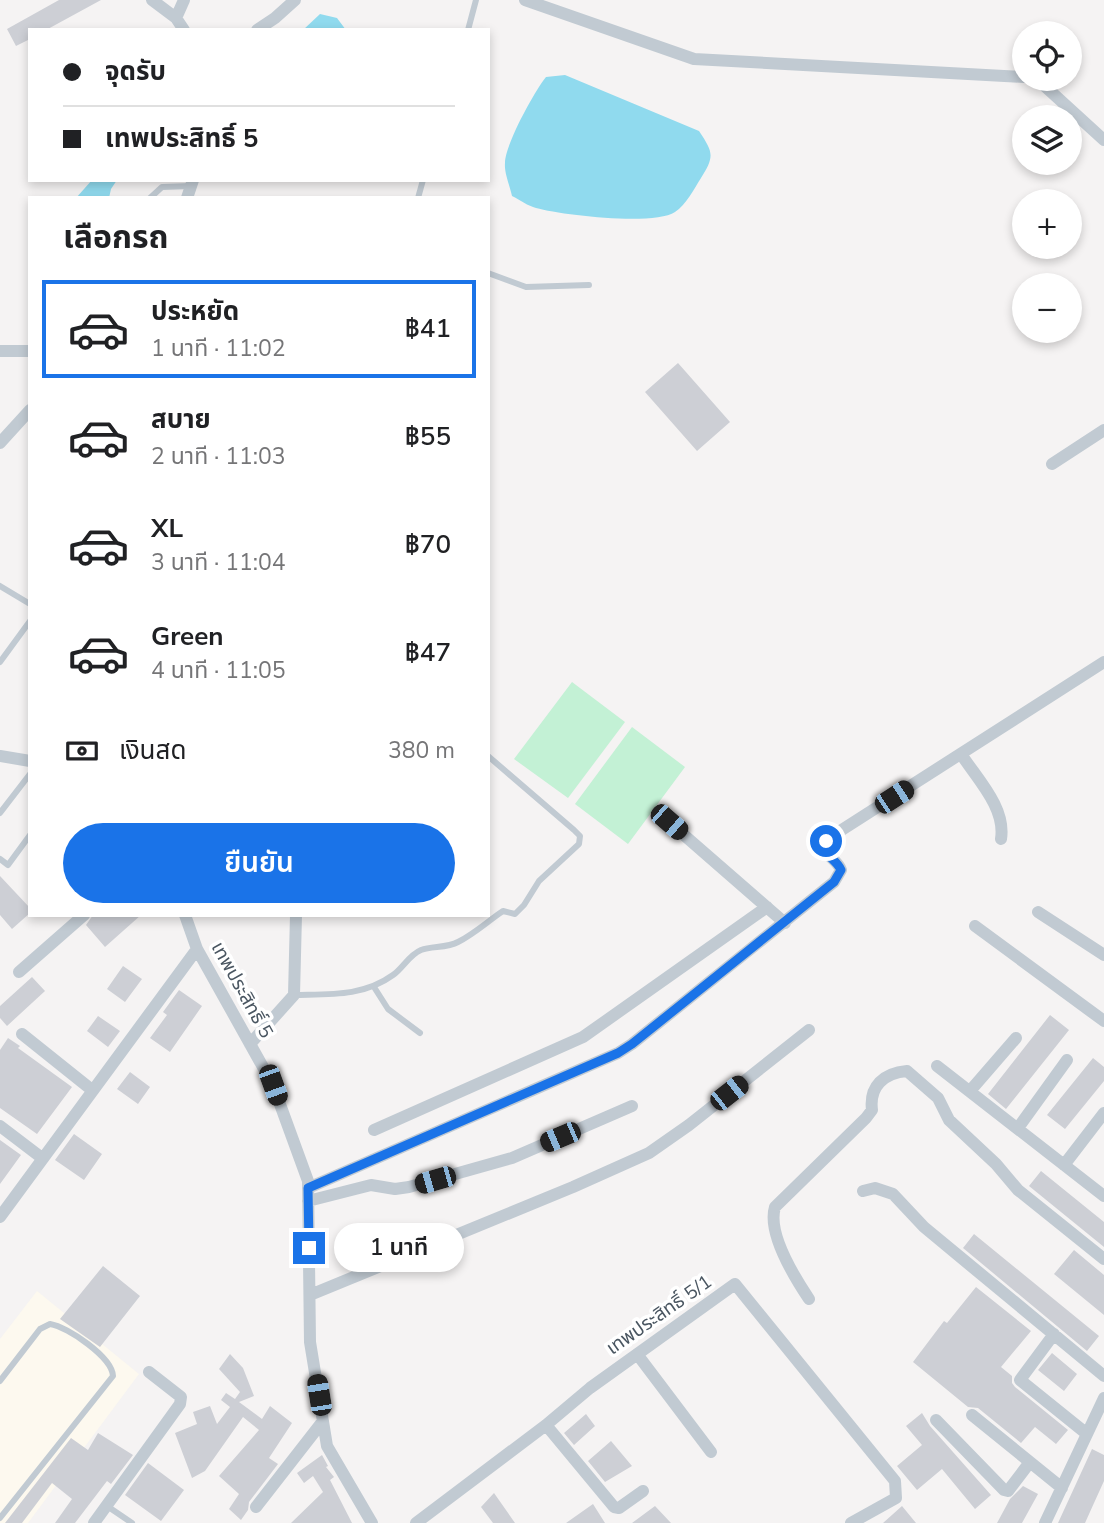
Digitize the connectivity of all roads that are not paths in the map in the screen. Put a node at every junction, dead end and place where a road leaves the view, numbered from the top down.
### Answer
1 (152, 0) edge
2 (184, 0) edge
3 (295, 0) edge
4 (476, 0) edge
5 (525, 0) edge
6 (176, 18) junction
7 (183, 28) edge
8 (260, 28) edge
9 (469, 28) edge
10 (1012, 76) edge
11 (1050, 91) edge
12 (1104, 140) edge
13 (190, 188) edge
14 (152, 196) edge
15 (490, 274) edge
16 (589, 285) dead end
17 (0, 351) edge
18 (28, 351) edge
19 (28, 412) edge
20 (1104, 430) edge
21 (0, 443) edge
22 (1052, 464) dead end
23 (0, 586) edge
24 (28, 603) edge
25 (28, 624) edge
26 (0, 662) edge
27 (1104, 662) edge
28 (961, 754) junction
29 (0, 756) edge
30 (490, 758) edge
31 (28, 761) edge
32 (28, 777) edge
33 (0, 813) edge
34 (669, 822) dead end
35 (28, 838) edge
36 (1001, 839) dead end
37 (0, 859) edge
38 (767, 907) junction
39 (1038, 912) dead end
40 (82, 917) edge
41 (186, 917) edge
42 (296, 917) edge
43 (785, 923) junction
44 (975, 926) dead end
45 (197, 949) junction
46 (1104, 956) edge
47 (19, 972) dead end
48 (374, 987) junction
49 (294, 995) junction
50 (1104, 1021) edge
51 (809, 1030) dead end
52 (420, 1033) dead end
53 (22, 1034) dead end
54 (1016, 1038) dead end
55 (250, 1044) junction
56 (1067, 1060) dead end
57 (937, 1066) dead end
58 (92, 1090) junction
59 (970, 1091) junction
60 (632, 1106) dead end
61 (1104, 1113) edge
62 (0, 1126) edge
63 (1018, 1128) junction
64 (374, 1130) dead end
65 (42, 1158) junction
66 (1064, 1165) junction
67 (863, 1191) dead end
68 (308, 1194) junction
69 (1104, 1196) edge
70 (0, 1217) edge
71 (1104, 1259) edge
72 (310, 1296) junction
73 (809, 1299) dead end
74 (1054, 1334) junction
75 (637, 1354) junction
76 (149, 1372) dead end
77 (1104, 1376) edge
78 (0, 1381) edge
79 (1104, 1398) edge
80 (972, 1415) dead end
81 (936, 1420) dead end
82 (323, 1421) junction
83 (547, 1425) junction
84 (1087, 1434) junction
85 (711, 1452) dead end
86 (1030, 1462) junction
87 (1062, 1488) junction
88 (643, 1491) dead end
89 (107, 1506) junction
90 (256, 1507) dead end
91 (0, 1518) edge
92 (94, 1523) edge
93 (132, 1523) edge
94 (372, 1523) edge
95 (416, 1523) edge
96 (851, 1523) edge
97 (1045, 1523) edge

1 - 6 street
2 - 6 street
3 - 8 street
4 - 9 lane
5 - 10 street
6 - 7 street
11 - 12 street
13 - 14 lane
15 - 16 lane
17 - 18 street
19 - 21 street
20 - 22 street
23 - 24 lane
25 - 26 lane
27 - 28 street
28 - 36 street
28 - 43 street
29 - 31 street
30 - 48 lane
32 - 33 lane
34 - 38 street
35 - 37 lane
38 - 43 street
38 - 64 street
39 - 46 street
40 - 47 street
41 - 45 street, เทพประสิทธิ์ 5
42 - 49 street
43 - 68 street
44 - 50 street
45 - 55 street, เทพประสิทธิ์ 5
45 - 58 street
48 - 49 lane
48 - 52 lane
49 - 55 street
51 - 72 street
53 - 58 street
54 - 59 street
55 - 68 street, เทพประสิทธิ์ 5
56 - 63 street
57 - 59 street
58 - 65 street
59 - 63 street
60 - 68 street
61 - 66 street
62 - 65 street
63 - 66 street
65 - 70 street
66 - 69 street
67 - 74 street
68 - 72 street, เทพประสิทธิ์ 5
71 - 73 street
72 - 82 street, เทพประสิทธิ์ 5
74 - 77 street
74 - 84 street
75 - 83 street, เทพประสิทธิ์ 5/1
75 - 85 street
75 - 96 street, เทพประสิทธิ์ 5/1
76 - 89 street
78 - 91 lane
79 - 84 street
80 - 86 street
81 - 86 street
82 - 90 street
82 - 94 street, เทพประสิทธิ์ 5
83 - 88 street
83 - 95 street, เทพประสิทธิ์ 5/1
84 - 87 street
86 - 87 street
87 - 97 street
89 - 92 street
89 - 93 lane

